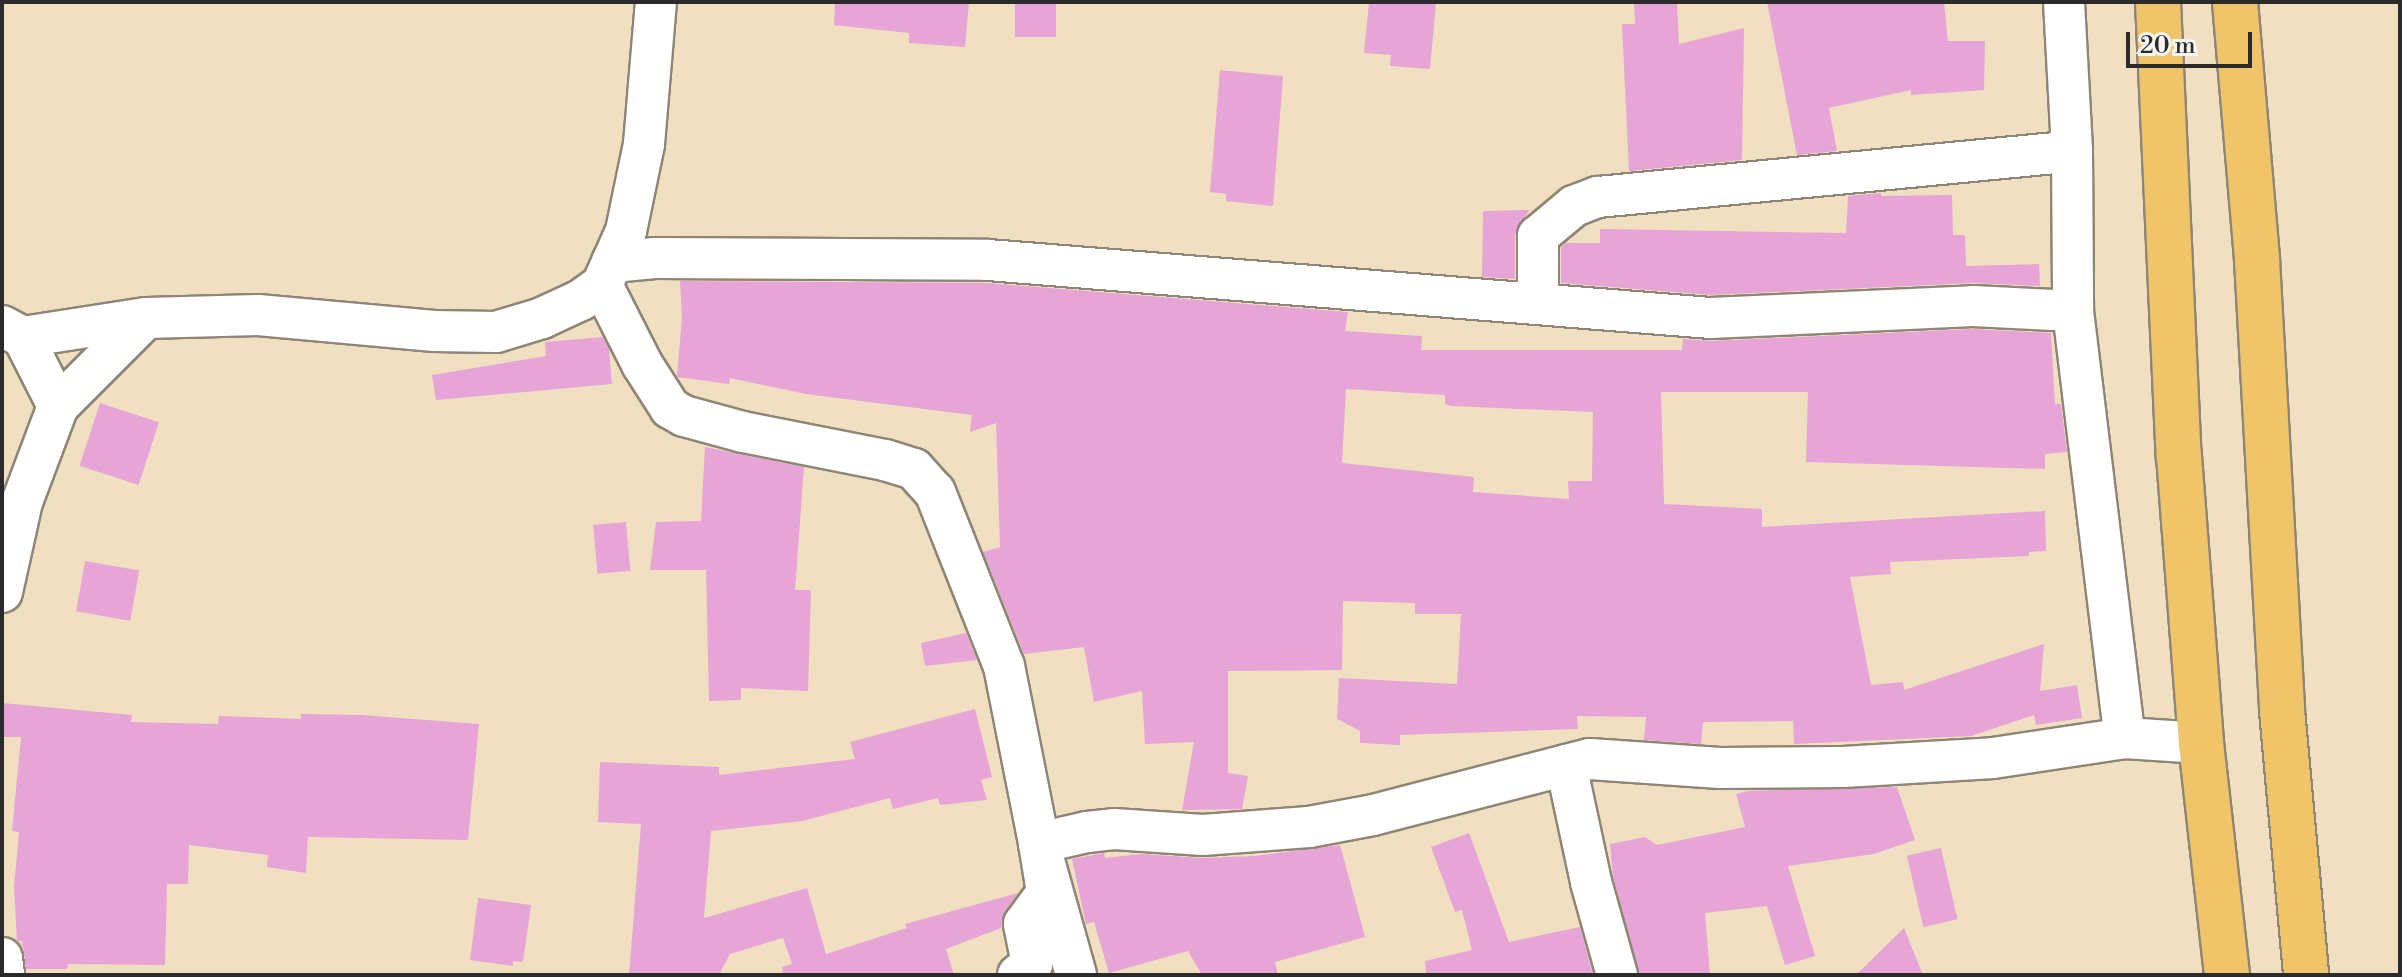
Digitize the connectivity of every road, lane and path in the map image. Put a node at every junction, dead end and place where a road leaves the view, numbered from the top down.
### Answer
1 (656, 2) edge
2 (2064, 2) edge
3 (2158, 2) edge
4 (2235, 2) edge
5 (2072, 151) junction
6 (607, 273) junction
7 (1538, 304) junction
8 (2073, 311) junction
9 (146, 318) junction
10 (12, 332) edge
11 (58, 406) junction
12 (2, 592) edge
13 (2125, 738) junction
14 (2201, 743) junction
15 (1566, 765) junction
16 (1039, 843) junction
17 (2, 958) edge
18 (4, 975) edge
19 (1018, 975) edge
20 (1076, 975) edge
21 (1617, 975) edge
22 (2227, 975) edge
23 (2306, 975) edge

1 - 6 street
2 - 5 street
3 - 14 highway
4 - 23 highway
5 - 7 street
5 - 8 street
6 - 7 street
6 - 9 street
6 - 16 street
7 - 8 street
8 - 13 street
9 - 10 street
9 - 11 street
10 - 11 street
11 - 12 street
13 - 14 street
13 - 15 street
14 - 22 highway
15 - 16 street
15 - 21 street
16 - 19 street
16 - 20 street
17 - 18 street

